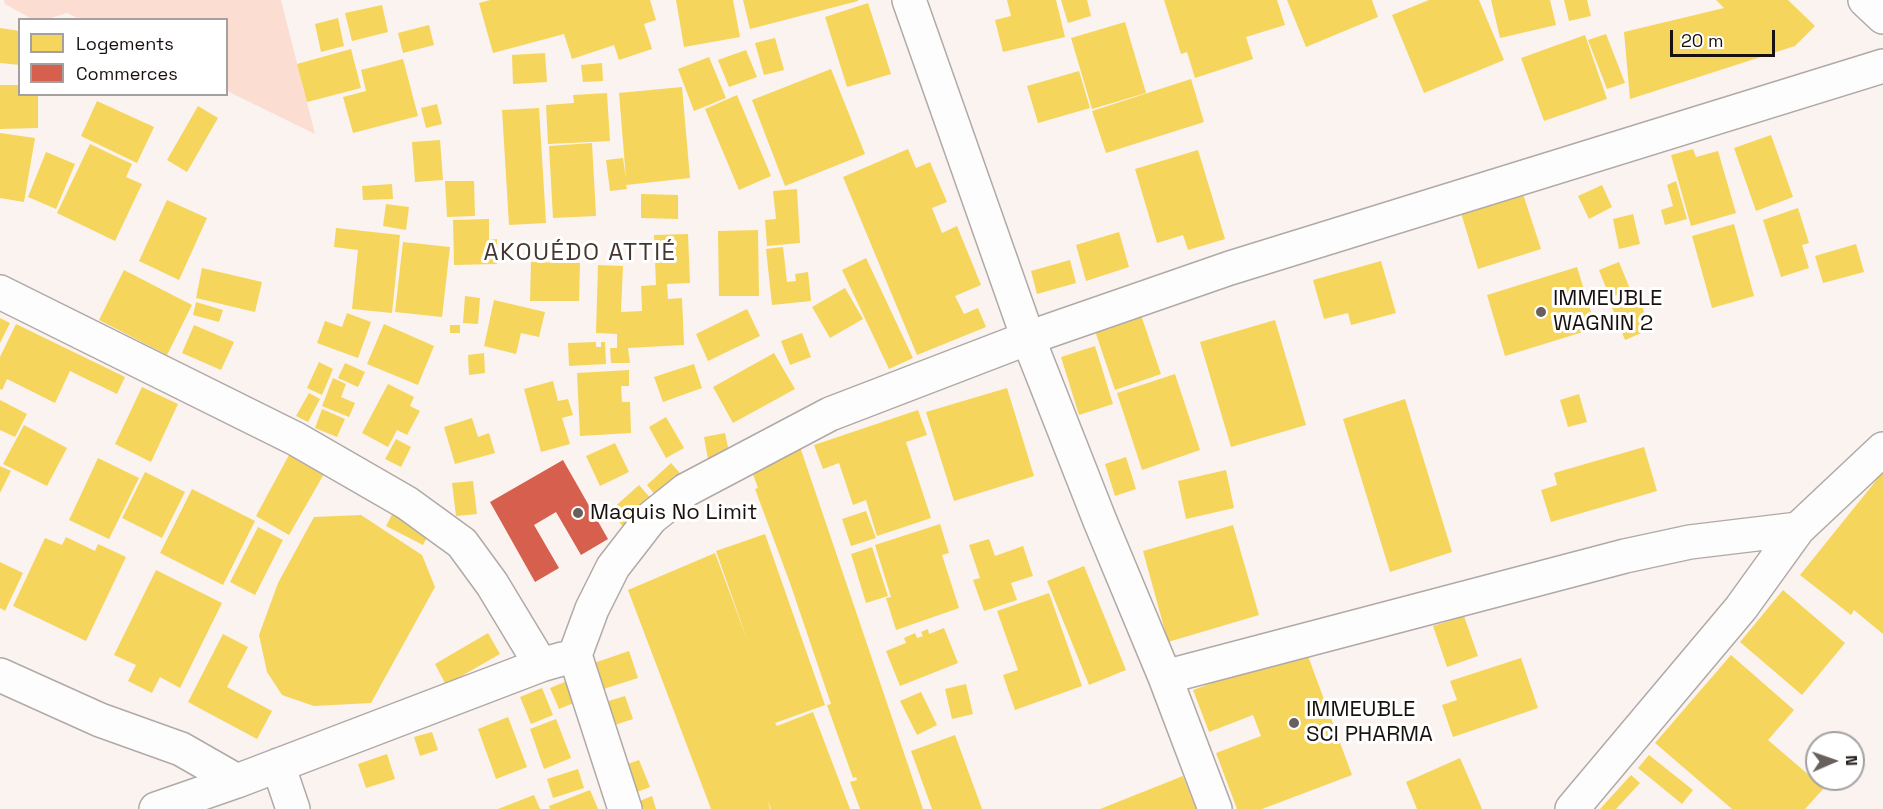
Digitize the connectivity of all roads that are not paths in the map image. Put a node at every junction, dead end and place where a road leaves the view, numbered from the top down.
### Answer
1 (909, 0) edge
2 (1865, 0) edge
3 (1883, 17) edge
4 (1883, 66) edge
5 (0, 292) edge
6 (1028, 338) junction
7 (1883, 449) edge
8 (1798, 529) junction
9 (575, 655) junction
10 (541, 665) junction
11 (0, 675) edge
12 (1165, 677) junction
13 (278, 765) junction
14 (237, 781) junction
15 (156, 809) edge
16 (293, 809) edge
17 (625, 809) edge
18 (1215, 809) edge
19 (1572, 809) edge

1 - 6 street
2 - 3 street
4 - 6 street
5 - 10 street
6 - 9 street
6 - 12 street
7 - 8 street
8 - 12 street
8 - 19 street
9 - 10 street
9 - 17 street
10 - 13 street
11 - 14 street
12 - 18 street
13 - 14 street
13 - 16 street
14 - 15 street

